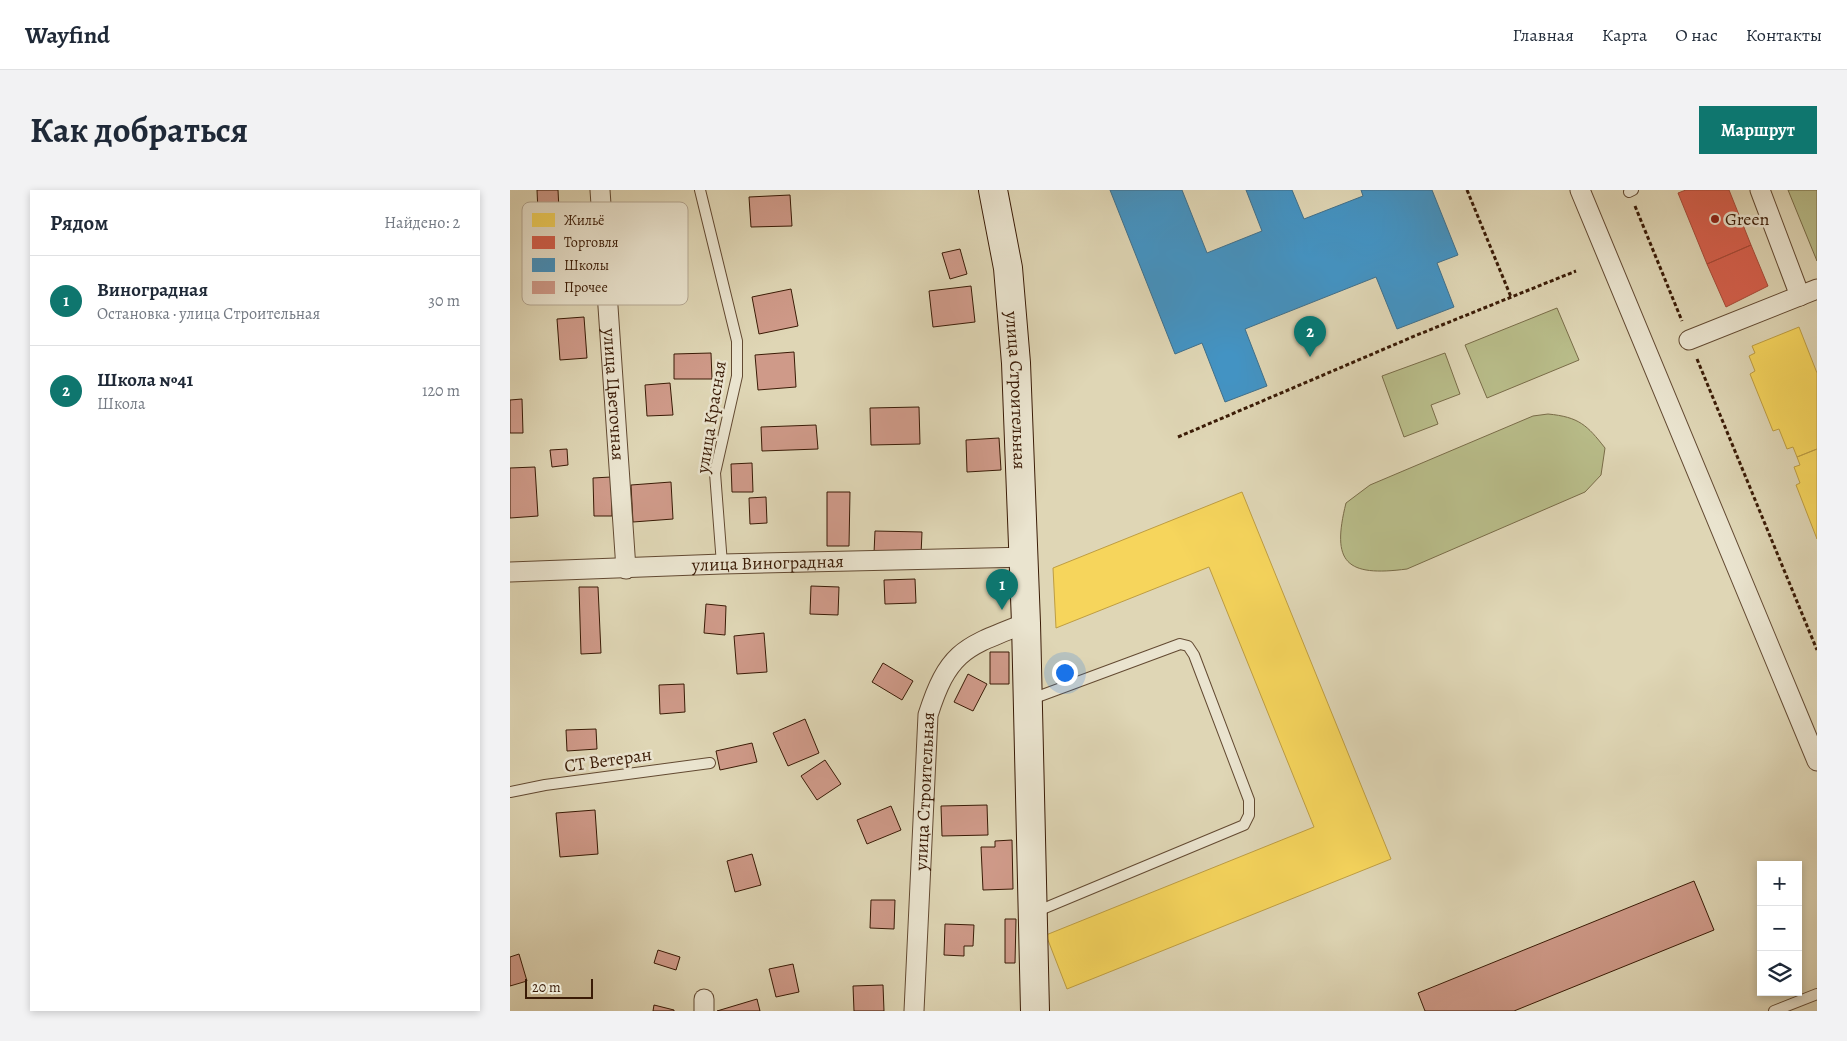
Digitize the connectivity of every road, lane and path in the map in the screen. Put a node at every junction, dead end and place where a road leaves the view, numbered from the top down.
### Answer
1 (700, 190) edge
2 (993, 190) edge
3 (1467, 190) edge
4 (1580, 190) edge
5 (1760, 190) edge
6 (1631, 191) edge
7 (1576, 271) dead end
8 (1812, 293) edge
9 (1511, 297) junction
10 (608, 305) edge
11 (1689, 340) junction
12 (1178, 438) dead end
13 (1024, 557) junction
14 (722, 564) junction
15 (626, 569) junction
16 (510, 572) edge
17 (1026, 623) junction
18 (1817, 650) edge
19 (1028, 701) junction
20 (1815, 752) edge
21 (710, 763) dead end
22 (510, 792) edge
23 (1032, 914) junction
24 (1817, 994) edge
25 (914, 1011) edge
26 (1034, 1011) edge
27 (1774, 1011) edge

1 - 14 lane, улица Красная
2 - 13 street, улица Строительная
3 - 9 path
4 - 20 street
5 - 8 street
6 - 11 path
7 - 9 path
8 - 11 street
9 - 12 path
10 - 15 street, улица Цветочная
11 - 18 path
13 - 14 street, улица Виноградная
13 - 17 street, улица Строительная
14 - 15 street, улица Виноградная
15 - 16 street, улица Виноградная
17 - 19 street, улица Строительная
17 - 25 street, улица Строительная
19 - 23 street, улица Строительная
19 - 23 lane
21 - 22 lane, СТ Ветеран
23 - 26 street, улица Строительная
24 - 27 lane

